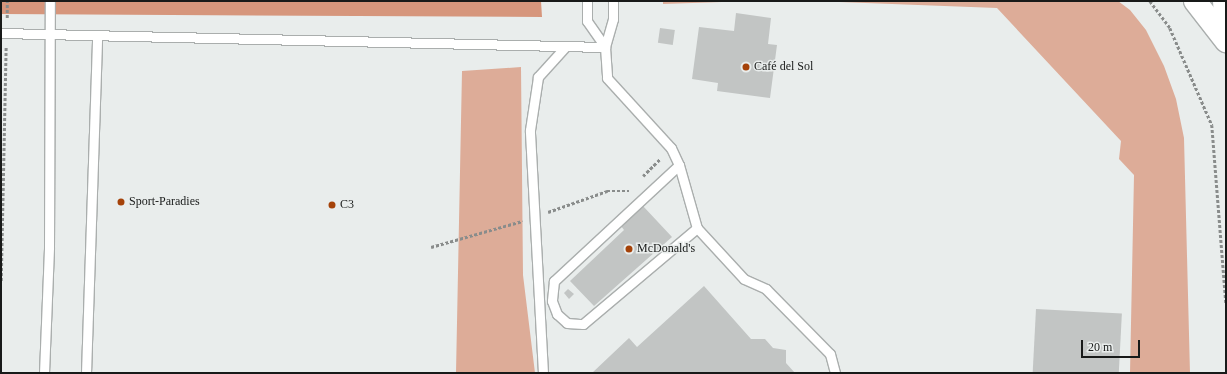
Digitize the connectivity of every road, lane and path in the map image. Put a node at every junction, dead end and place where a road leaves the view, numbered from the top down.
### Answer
1 (7, 1) edge
2 (50, 1) edge
3 (587, 1) edge
4 (613, 1) edge
5 (1150, 1) edge
6 (1195, 1) edge
7 (1224, 1) edge
8 (1226, 31) edge
9 (4, 33) edge
10 (49, 36) junction
11 (97, 37) junction
12 (1226, 41) edge
13 (605, 47) junction
14 (564, 48) junction
15 (671, 148) junction
16 (679, 165) junction
17 (639, 181) dead end
18 (634, 186) dead end
19 (534, 217) junction
20 (697, 228) junction
21 (431, 247) dead end
22 (1, 281) edge
23 (1226, 303) edge
24 (44, 373) edge
25 (86, 373) edge
26 (542, 373) edge
27 (835, 373) edge

1 - 9 path
2 - 10 lane
3 - 13 lane
4 - 13 lane
5 - 23 path
6 - 12 main road
7 - 8 main road
9 - 10 lane
9 - 22 path
10 - 11 lane
10 - 24 lane
11 - 14 lane
11 - 25 lane
13 - 14 lane
13 - 15 lane
14 - 19 lane
15 - 16 lane
15 - 17 path
16 - 20 lane
16 - 20 lane
18 - 19 path
19 - 21 path
19 - 26 lane
20 - 27 lane

